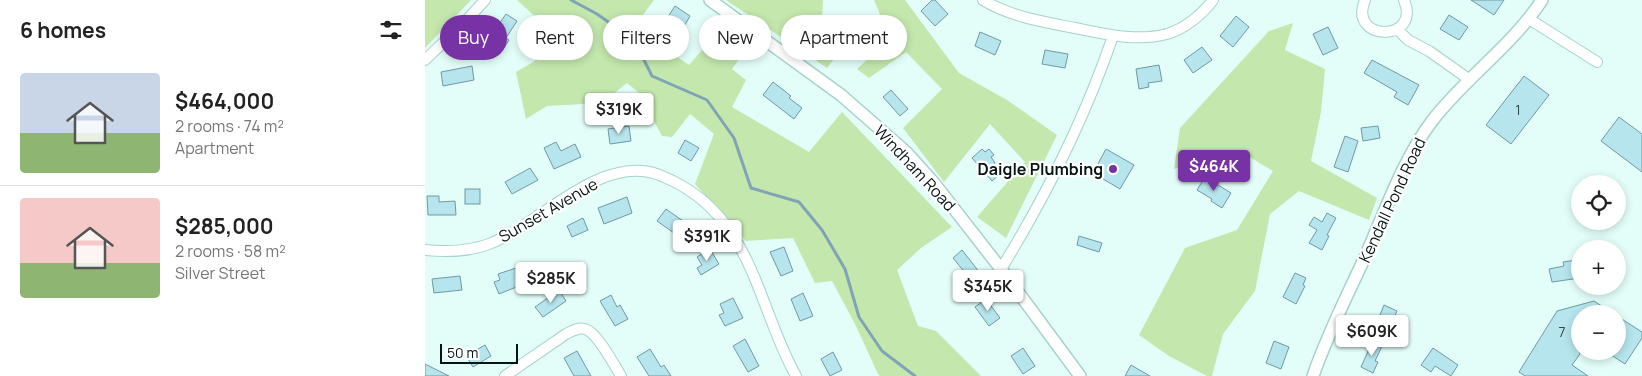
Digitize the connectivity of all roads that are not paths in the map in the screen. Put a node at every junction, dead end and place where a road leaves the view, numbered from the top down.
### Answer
1 (485, 0) edge
2 (710, 0) edge
3 (983, 0) edge
4 (1213, 0) edge
5 (1365, 0) edge
6 (1404, 0) edge
7 (1542, 0) edge
8 (1529, 19) junction
9 (1397, 29) junction
10 (1113, 36) junction
11 (425, 60) edge
12 (1597, 62) dead end
13 (1470, 80) junction
14 (425, 250) edge
15 (1001, 269) junction
16 (505, 376) edge
17 (621, 376) edge
18 (796, 376) edge
19 (1080, 376) edge
20 (1313, 376) edge

1 - 11 street
2 - 15 street, Windham Road
3 - 10 street
4 - 10 street
5 - 9 street
6 - 9 street
7 - 8 street, Kendall Pond Road
8 - 12 street
8 - 13 street, Kendall Pond Road
9 - 13 street
10 - 15 street
13 - 20 street, Kendall Pond Road
14 - 18 street, Sunset Avenue
15 - 19 street, Windham Road
16 - 17 street

